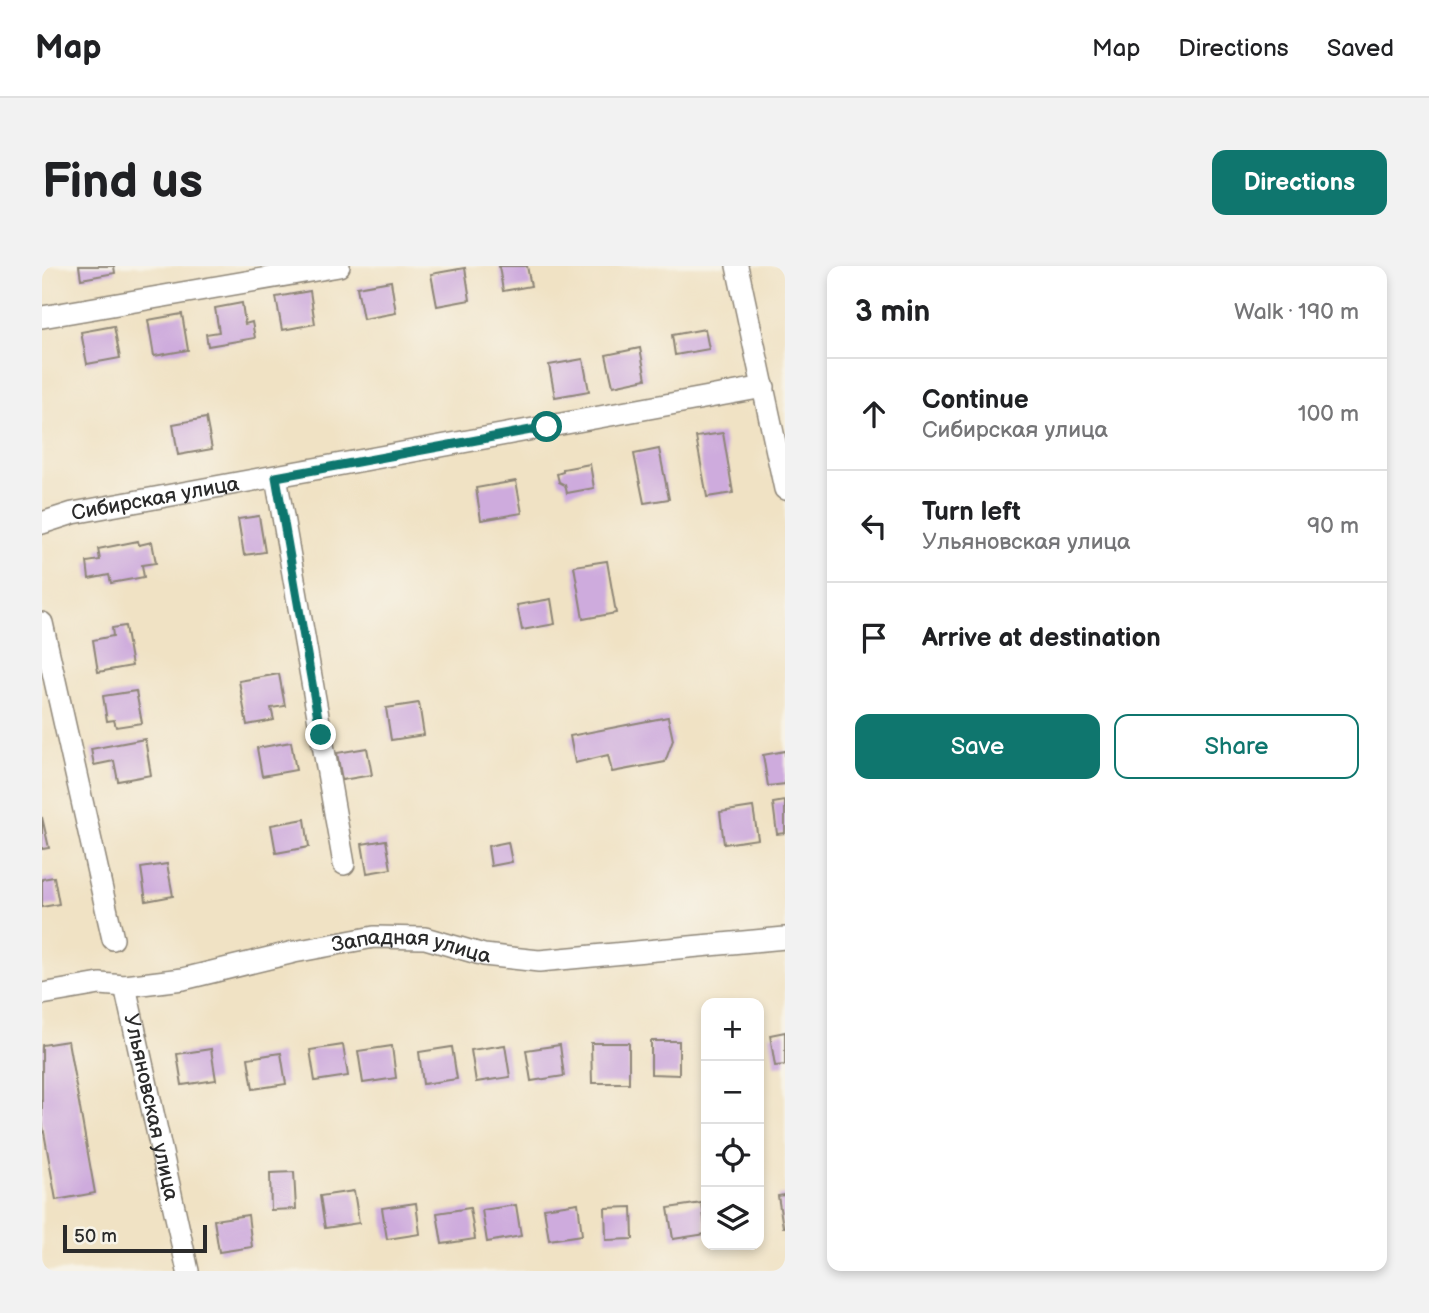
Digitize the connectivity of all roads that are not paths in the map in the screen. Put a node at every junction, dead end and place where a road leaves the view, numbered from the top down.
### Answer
1 (339, 266) edge
2 (737, 266) edge
3 (42, 317) edge
4 (764, 387) junction
5 (276, 477) junction
6 (785, 489) edge
7 (42, 523) edge
8 (42, 623) edge
9 (344, 864) dead end
10 (785, 938) edge
11 (113, 939) dead end
12 (125, 986) junction
13 (42, 994) edge
14 (188, 1271) edge

1 - 3 street
2 - 4 street
4 - 5 street, Сибирская улица
4 - 6 street
5 - 7 street, Сибирская улица
5 - 9 street
8 - 11 street
10 - 12 street, Западная улица
12 - 13 street, Западная улица
12 - 14 street, Ульяновская улица

